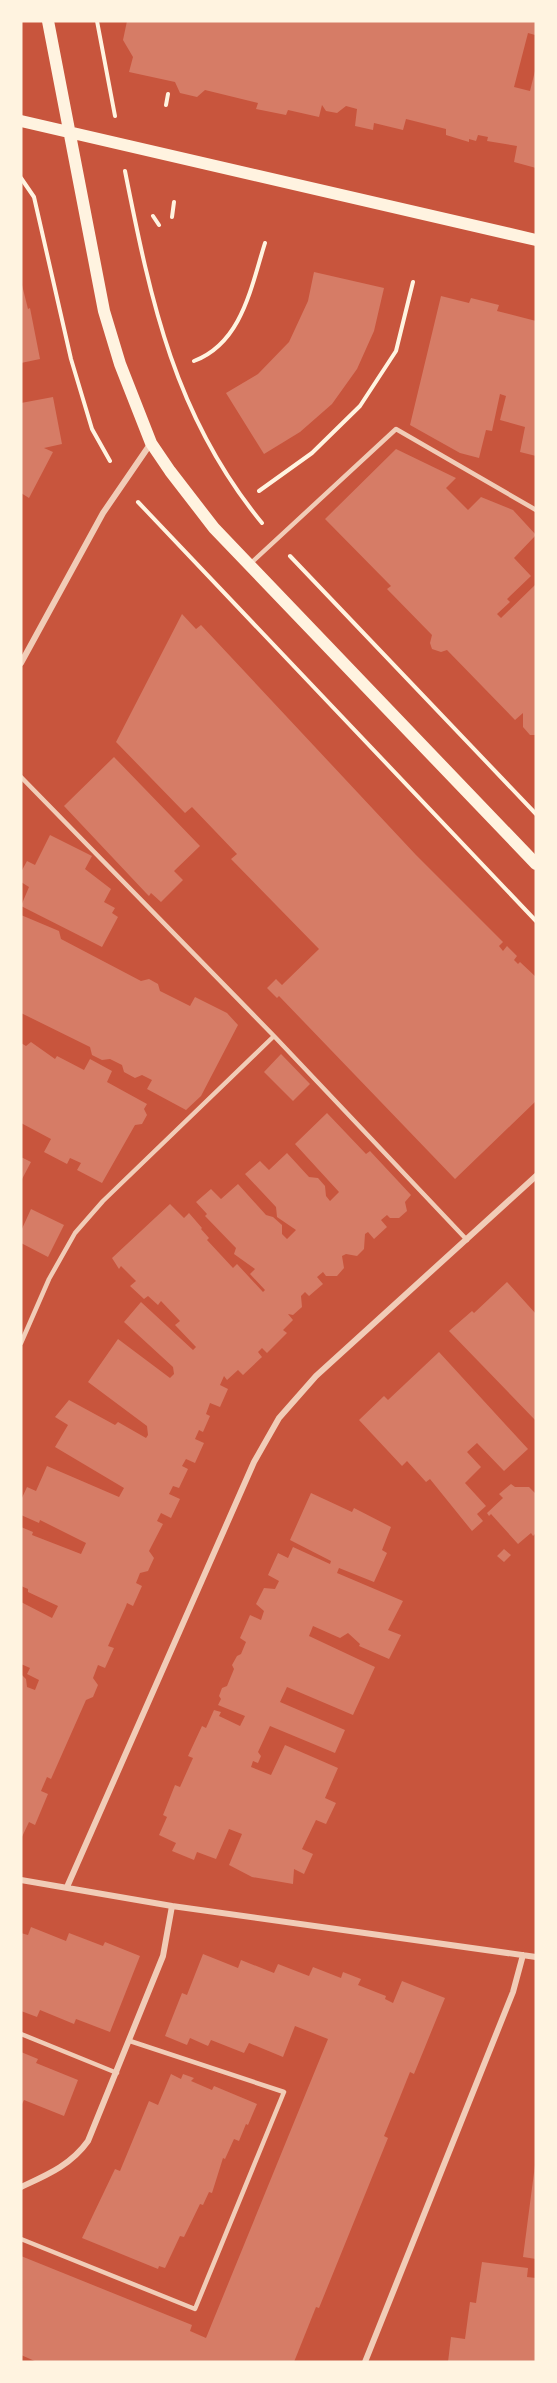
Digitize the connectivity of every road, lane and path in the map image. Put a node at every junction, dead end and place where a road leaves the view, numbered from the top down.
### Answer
1 (48, 21) edge
2 (97, 21) edge
3 (98, 31) dead end
4 (168, 94) dead end
5 (166, 105) dead end
6 (21, 121) edge
7 (70, 132) junction
8 (21, 178) edge
9 (174, 202) dead end
10 (153, 216) dead end
11 (172, 217) dead end
12 (159, 225) dead end
13 (536, 240) edge
14 (265, 243) dead end
15 (413, 282) dead end
16 (194, 362) dead end
17 (152, 443) junction
18 (104, 453) dead end
19 (259, 491) dead end
20 (140, 504) dead end
21 (536, 510) edge
22 (250, 565) junction
23 (21, 663) edge
24 (21, 777) edge
25 (536, 864) edge
26 (536, 921) edge
27 (274, 1036) junction
28 (536, 1176) edge
29 (467, 1240) junction
30 (21, 1343) edge
31 (21, 1880) edge
32 (67, 1887) junction
33 (172, 1906) junction
34 (523, 1955) junction
35 (536, 1957) edge
36 (21, 2034) edge
37 (130, 2041) junction
38 (117, 2073) junction
39 (21, 2187) edge
40 (21, 2239) edge
41 (365, 2362) edge

1 - 7 main road
2 - 3 path
4 - 5 path
6 - 7 main road
7 - 13 main road
7 - 17 main road
8 - 18 path
9 - 11 path
10 - 12 path
14 - 16 path
15 - 19 path
17 - 22 main road
17 - 23 street
20 - 26 path
21 - 22 lane
22 - 25 main road
24 - 27 lane
27 - 29 lane
27 - 30 lane
28 - 29 street
29 - 32 street
31 - 32 street
32 - 33 street
33 - 34 street
33 - 37 street
34 - 35 street
34 - 41 street
36 - 38 lane
37 - 38 street
37 - 40 lane
38 - 39 street

